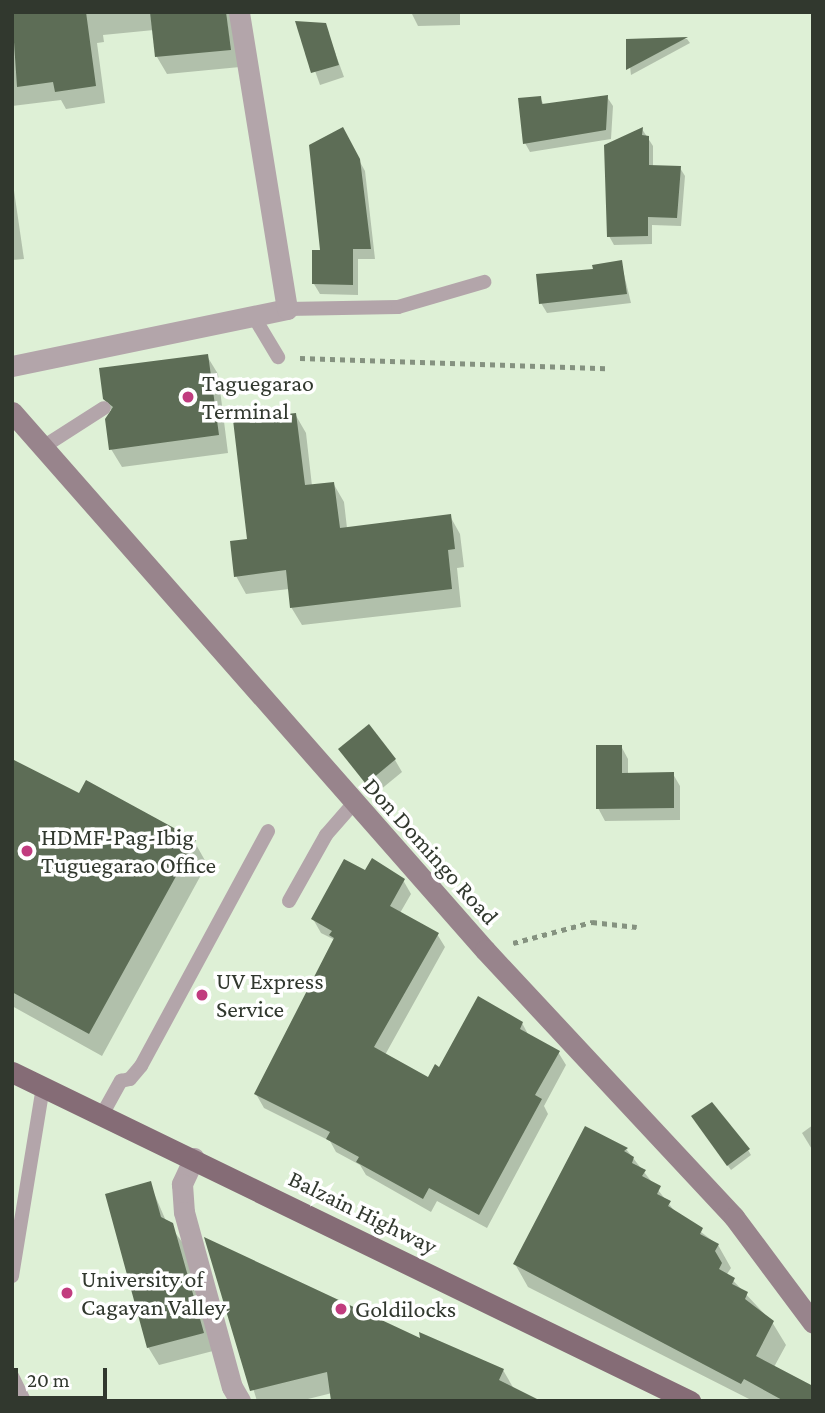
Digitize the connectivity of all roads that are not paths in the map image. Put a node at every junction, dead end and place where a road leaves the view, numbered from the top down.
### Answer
1 (239, 12) edge
2 (484, 282) dead end
3 (287, 309) junction
4 (254, 317) junction
5 (278, 357) road end
6 (12, 366) edge
7 (104, 408) dead end
8 (12, 412) edge
9 (43, 447) junction
10 (353, 804) junction
11 (268, 831) dead end
12 (289, 901) dead end
13 (12, 1072) edge
14 (43, 1087) junction
15 (103, 1114) junction
16 (194, 1158) junction
17 (12, 1276) edge
18 (813, 1323) edge
19 (12, 1376) edge
20 (24, 1401) edge
21 (240, 1401) edge
22 (690, 1401) edge

1 - 3 street
2 - 3 lane
3 - 4 street
4 - 5 lane
4 - 6 street
7 - 9 lane
8 - 9 main road, Don Domingo Road
9 - 10 main road, Don Domingo Road
10 - 12 lane
10 - 18 main road, Don Domingo Road
11 - 15 lane
13 - 14 main road, Balzain Highway
14 - 15 main road, Balzain Highway
14 - 17 lane
15 - 16 main road, Balzain Highway
16 - 21 street
16 - 22 main road, Balzain Highway
19 - 20 lane

